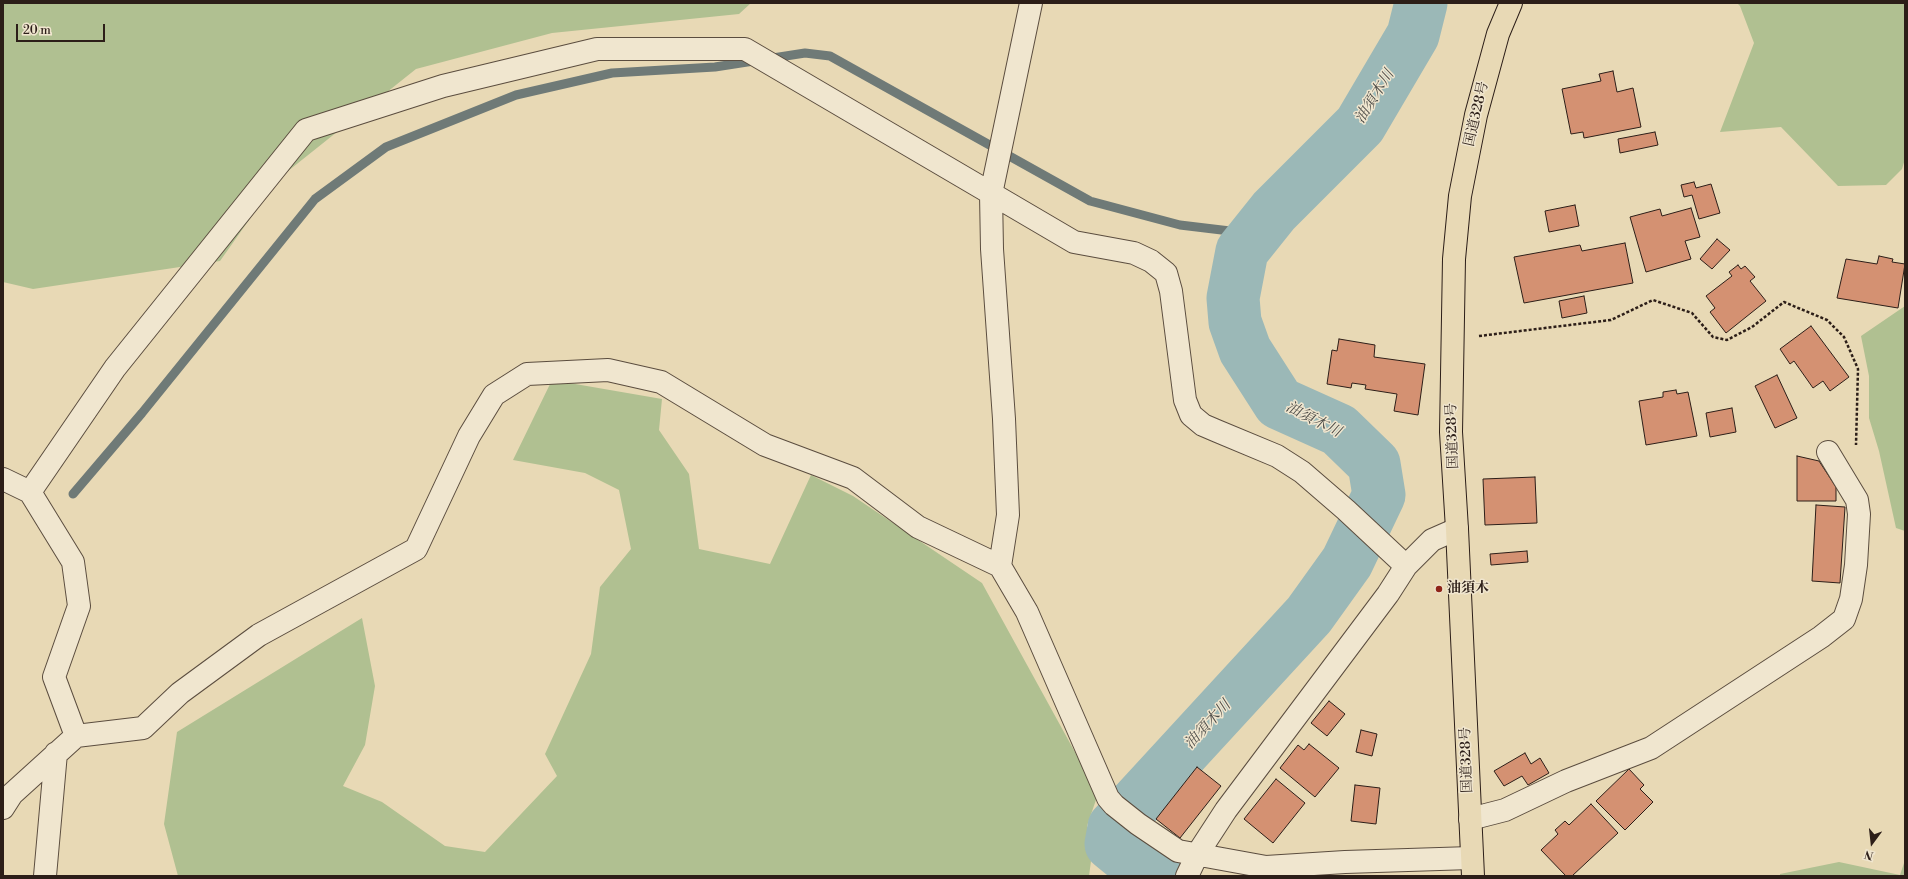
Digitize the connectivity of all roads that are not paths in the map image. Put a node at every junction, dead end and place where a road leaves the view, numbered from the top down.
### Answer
1 (1031, 3) edge
2 (1511, 3) edge
3 (991, 194) junction
4 (1828, 452) dead end
5 (3, 479) edge
6 (30, 492) junction
7 (1458, 529) junction
8 (1399, 558) junction
9 (1000, 566) junction
10 (76, 736) junction
11 (56, 754) junction
12 (3, 808) edge
13 (1470, 819) junction
14 (1198, 853) junction
15 (1472, 867) edge
16 (1187, 875) edge
17 (44, 876) edge

1 - 3 street
2 - 7 highway, 国道328号
3 - 6 street
3 - 8 street
3 - 9 street
4 - 13 street
5 - 6 street
6 - 10 street
7 - 8 street
7 - 13 highway, 国道328号
8 - 14 street
9 - 10 street
9 - 14 street
10 - 11 street
11 - 12 street
11 - 17 street
13 - 15 highway, 国道328号
14 - 15 street
14 - 16 street

